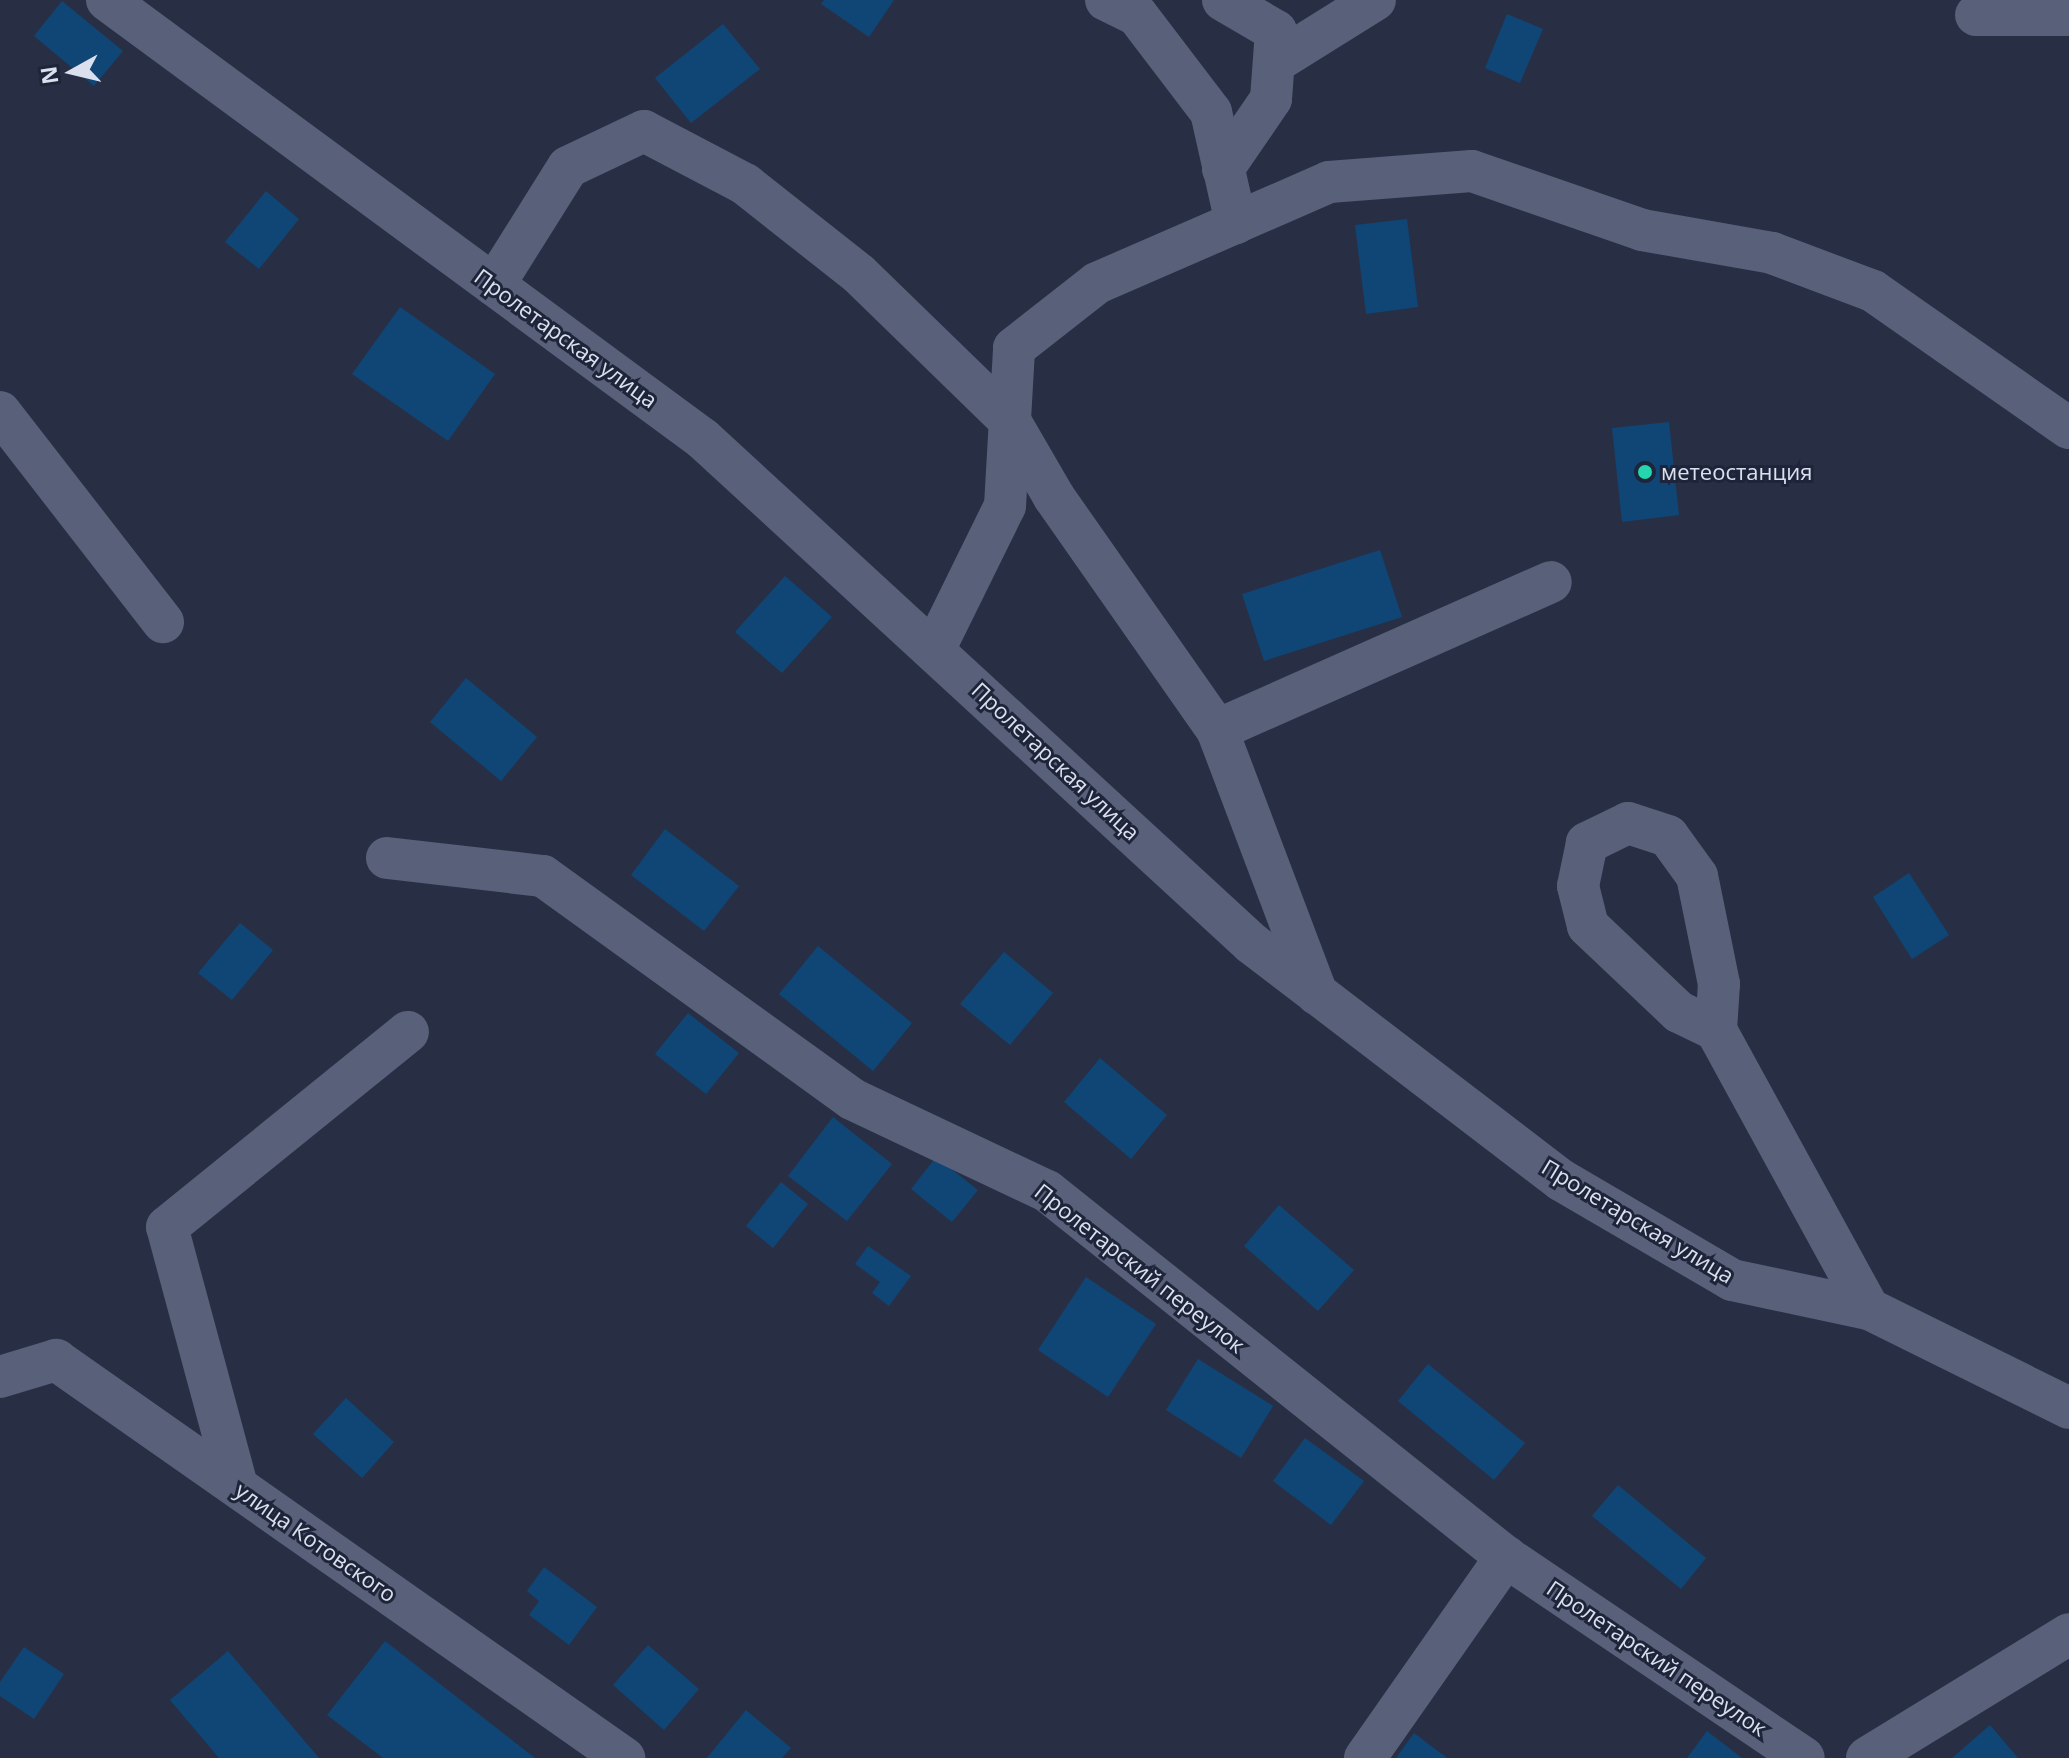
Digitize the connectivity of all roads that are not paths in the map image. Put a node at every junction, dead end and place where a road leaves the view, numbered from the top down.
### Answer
1 (107, 0) edge
2 (1106, 0) edge
3 (1223, 0) edge
4 (1375, 0) edge
5 (1976, 15) dead end
6 (2069, 15) edge
7 (1274, 63) junction
8 (1223, 169) junction
9 (1236, 223) junction
10 (494, 285) junction
11 (0, 412) edge
12 (1010, 421) junction
13 (2068, 424) edge
14 (1551, 582) dead end
15 (163, 622) dead end
16 (935, 648) junction
17 (1217, 730) junction
18 (387, 858) dead end
19 (1317, 994) junction
20 (1716, 1030) junction
21 (408, 1032) dead end
22 (1869, 1309) junction
23 (0, 1377) edge
24 (2069, 1408) edge
25 (237, 1486) junction
26 (1506, 1557) junction
27 (2069, 1634) edge
28 (624, 1758) edge
29 (1365, 1758) edge
30 (1804, 1758) edge
31 (1867, 1758) edge

1 - 10 street, Пролетарская улица
2 - 8 street
3 - 7 street
4 - 7 street
5 - 6 street
7 - 8 street
8 - 9 street
9 - 12 street
9 - 13 street
10 - 12 street
10 - 16 street, Пролетарская улица
11 - 15 street
12 - 16 street
12 - 17 street
14 - 17 street
16 - 19 street, Пролетарская улица
17 - 19 street
18 - 26 street, Пролетарский переулок
19 - 22 street, Пролетарская улица
20 - 20 street
20 - 22 street
21 - 25 street
22 - 24 street, Пролетарская улица
23 - 25 street, улица Котовского
25 - 28 street, улица Котовского
26 - 29 street
26 - 30 street, Пролетарский переулок
27 - 31 street

